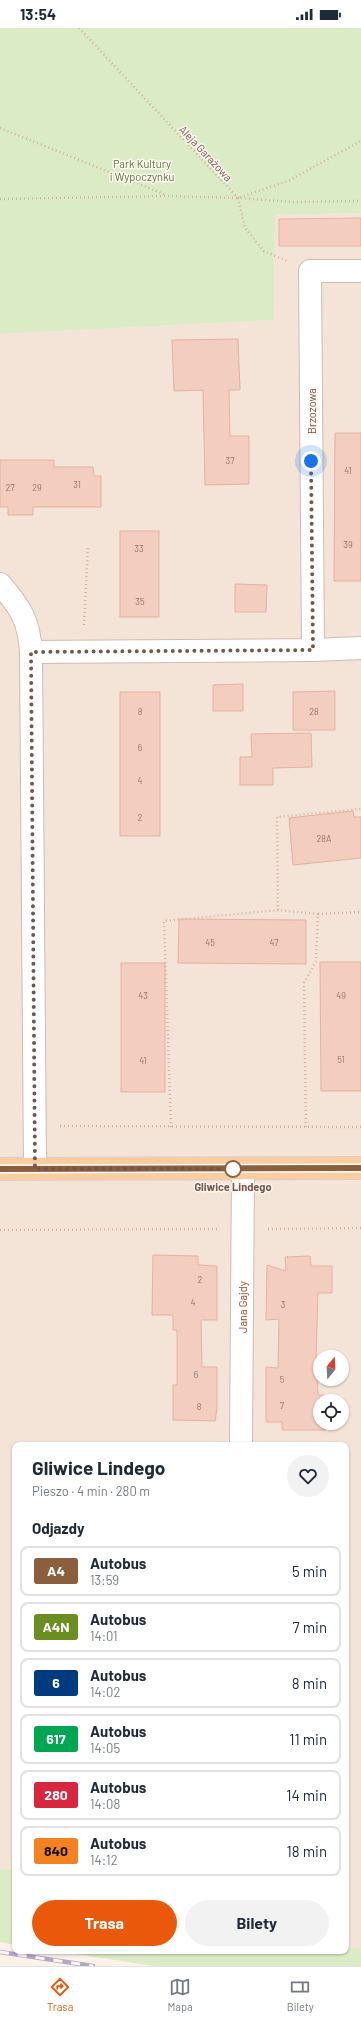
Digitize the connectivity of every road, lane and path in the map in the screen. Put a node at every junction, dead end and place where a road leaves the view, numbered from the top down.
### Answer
1 (79, 28) edge
2 (0, 128) edge
3 (361, 141) edge
4 (168, 196) junction
5 (238, 198) junction
6 (0, 199) edge
7 (361, 201) edge
8 (310, 271) junction
9 (361, 271) edge
10 (88, 546) dead end
11 (0, 584) edge
12 (84, 629) dead end
13 (361, 648) edge
14 (313, 650) junction
15 (31, 652) junction
16 (361, 809) edge
17 (278, 910) junction
18 (361, 912) edge
19 (318, 914) junction
20 (56, 1126) dead end
21 (171, 1126) junction
22 (306, 1127) junction
23 (361, 1127) edge
24 (361, 1168) edge
25 (0, 1169) edge
26 (35, 1169) junction
27 (243, 1169) junction
28 (361, 1228) edge
29 (243, 1229) junction
30 (0, 1230) edge
31 (241, 1442) edge

1 - 5 path, Aleja Garażowa
2 - 4 path
3 - 5 path
4 - 5 path
4 - 6 path
5 - 7 path
5 - 8 path
8 - 9 street
8 - 14 street, Brzozowa
10 - 12 path
11 - 15 street
13 - 14 street
14 - 15 street
15 - 26 street
16 - 17 path
17 - 19 path
17 - 21 path
18 - 19 path
19 - 22 path
20 - 21 path
21 - 22 path
22 - 23 path
24 - 27 main road
25 - 26 main road
26 - 27 main road
27 - 29 street, Jana Gajdy
28 - 29 path
29 - 30 path
29 - 31 street, Jana Gajdy

